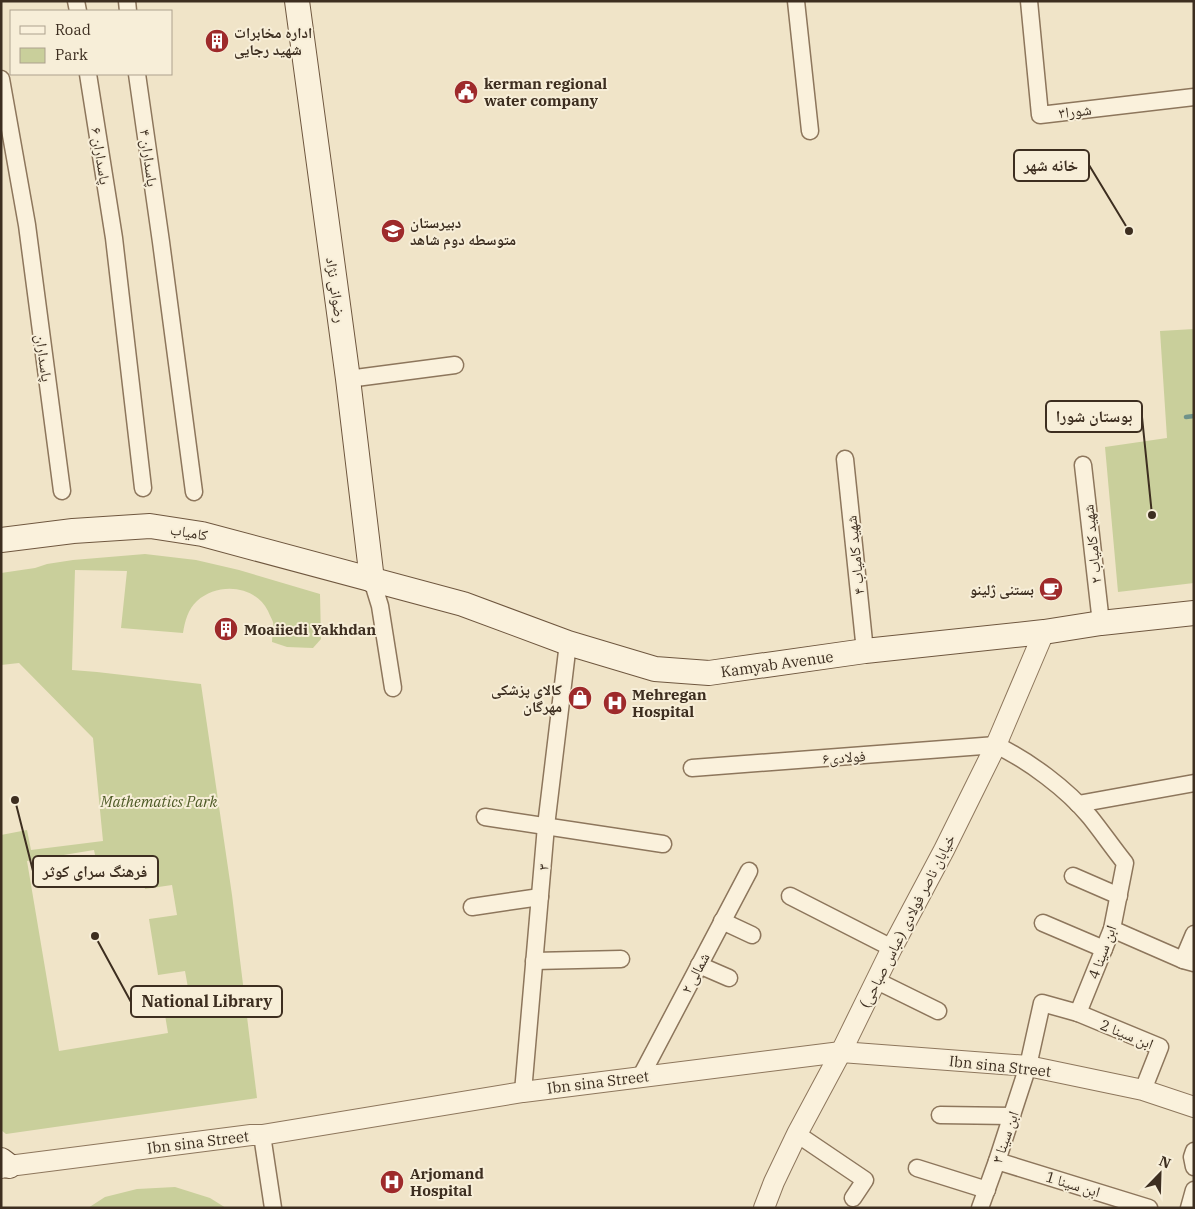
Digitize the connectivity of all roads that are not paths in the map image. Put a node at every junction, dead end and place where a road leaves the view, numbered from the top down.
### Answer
1 (297, 1) edge
2 (796, 1) edge
3 (1029, 1) edge
4 (88, 75) edge
5 (137, 75) edge
6 (1, 79) edge
7 (1194, 97) edge
8 (810, 131) dead end
9 (454, 365) dead end
10 (348, 379) junction
11 (845, 459) dead end
12 (1083, 465) dead end
13 (142, 488) dead end
14 (62, 491) dead end
15 (194, 492) dead end
16 (1, 540) edge
17 (372, 580) junction
18 (1194, 613) edge
19 (1101, 623) junction
20 (1044, 632) junction
21 (568, 643) junction
22 (865, 651) junction
23 (393, 688) dead end
24 (996, 745) junction
25 (692, 768) dead end
26 (1194, 783) edge
27 (1078, 804) junction
28 (485, 817) dead end
29 (546, 826) junction
30 (663, 844) dead end
31 (749, 870) dead end
32 (1073, 876) dead end
33 (790, 896) dead end
34 (1119, 896) junction
35 (540, 897) junction
36 (472, 907) dead end
37 (722, 921) junction
38 (1043, 923) dead end
39 (1112, 928) junction
40 (1194, 934) edge
41 (752, 935) dead end
42 (892, 948) junction
43 (1104, 949) junction
44 (621, 958) dead end
45 (534, 961) junction
46 (1188, 962) edge
47 (699, 965) junction
48 (729, 978) dead end
49 (877, 981) junction
50 (938, 1011) dead end
51 (1078, 1014) junction
52 (841, 1052) junction
53 (1028, 1066) junction
54 (641, 1076) junction
55 (1142, 1090) junction
56 (523, 1092) junction
57 (1194, 1107) edge
58 (940, 1115) dead end
59 (1012, 1116) junction
60 (798, 1134) junction
61 (262, 1135) junction
62 (1194, 1151) edge
63 (997, 1161) junction
64 (4, 1164) edge
65 (1194, 1167) edge
66 (917, 1168) dead end
67 (987, 1190) junction
68 (1194, 1190) edge
69 (853, 1198) dead end
70 (273, 1208) edge
71 (764, 1208) edge
72 (980, 1208) edge
73 (1149, 1208) edge
74 (1189, 1208) edge

1 - 10 main road, رضوانی نژاد
2 - 8 street
3 - 7 street, شورا۳
4 - 13 street, پاسداران ۶
5 - 15 street, پاسداران ۴
6 - 14 street, پاسداران
9 - 10 street
10 - 17 main road, رضوانی نژاد
11 - 22 street, شهید کامیاب ۴
12 - 19 street, شهید کامیاب ۲
16 - 17 main road, کامیاب
17 - 21 main road, Kamyab Avenue
17 - 23 street
18 - 19 main road, Kamyab Avenue
19 - 20 main road, Kamyab Avenue
20 - 22 main road, Kamyab Avenue
20 - 24 street, خیابان ناصر فولادی (عباس صباحی)
21 - 22 main road, Kamyab Avenue
21 - 29 street, ۳
24 - 25 street, فولادی۶
24 - 27 street, ابن سینا 4
24 - 42 street, خیابان ناصر فولادی (عباس صباحی)
26 - 27 street
27 - 34 street, ابن سینا 4
28 - 29 street
29 - 30 street
29 - 35 street, ۳
31 - 37 street, ۲ شمالی
32 - 34 street
33 - 42 street
34 - 39 street, ابن سینا 4
35 - 36 street
35 - 45 street, ۳
37 - 41 street
37 - 47 street, ۲ شمالی
38 - 43 street
39 - 43 street, ابن سینا 4
39 - 46 street
40 - 46 street
42 - 49 street, خیابان ناصر فولادی (عباس صباحی)
43 - 51 street, ابن سینا 4
44 - 45 street
45 - 56 street, ۳
47 - 48 street
47 - 54 street, ۲ شمالی
49 - 50 street
49 - 52 street, خیابان ناصر فولادی (عباس صباحی)
51 - 53 street
51 - 55 street, ابن سینا 2
52 - 53 street, Ibn sina Street
52 - 54 street, Ibn sina Street
52 - 60 street, خیابان ناصر فولادی (عباس صباحی)
53 - 55 street, Ibn sina Street
53 - 59 street, ابن سینا ۳
54 - 56 street, Ibn sina Street
55 - 57 street, Ibn sina Street
56 - 61 street, Ibn sina Street
58 - 59 street
59 - 63 street, ابن سینا ۳
60 - 69 street
60 - 71 street, خیابان ناصر فولادی (عباس صباحی)
61 - 64 street, Ibn sina Street
61 - 70 street
62 - 65 street
63 - 67 street, ابن سینا ۳
63 - 73 street, ابن سینا 1
66 - 67 street
67 - 72 street, ابن سینا ۳
68 - 74 street

